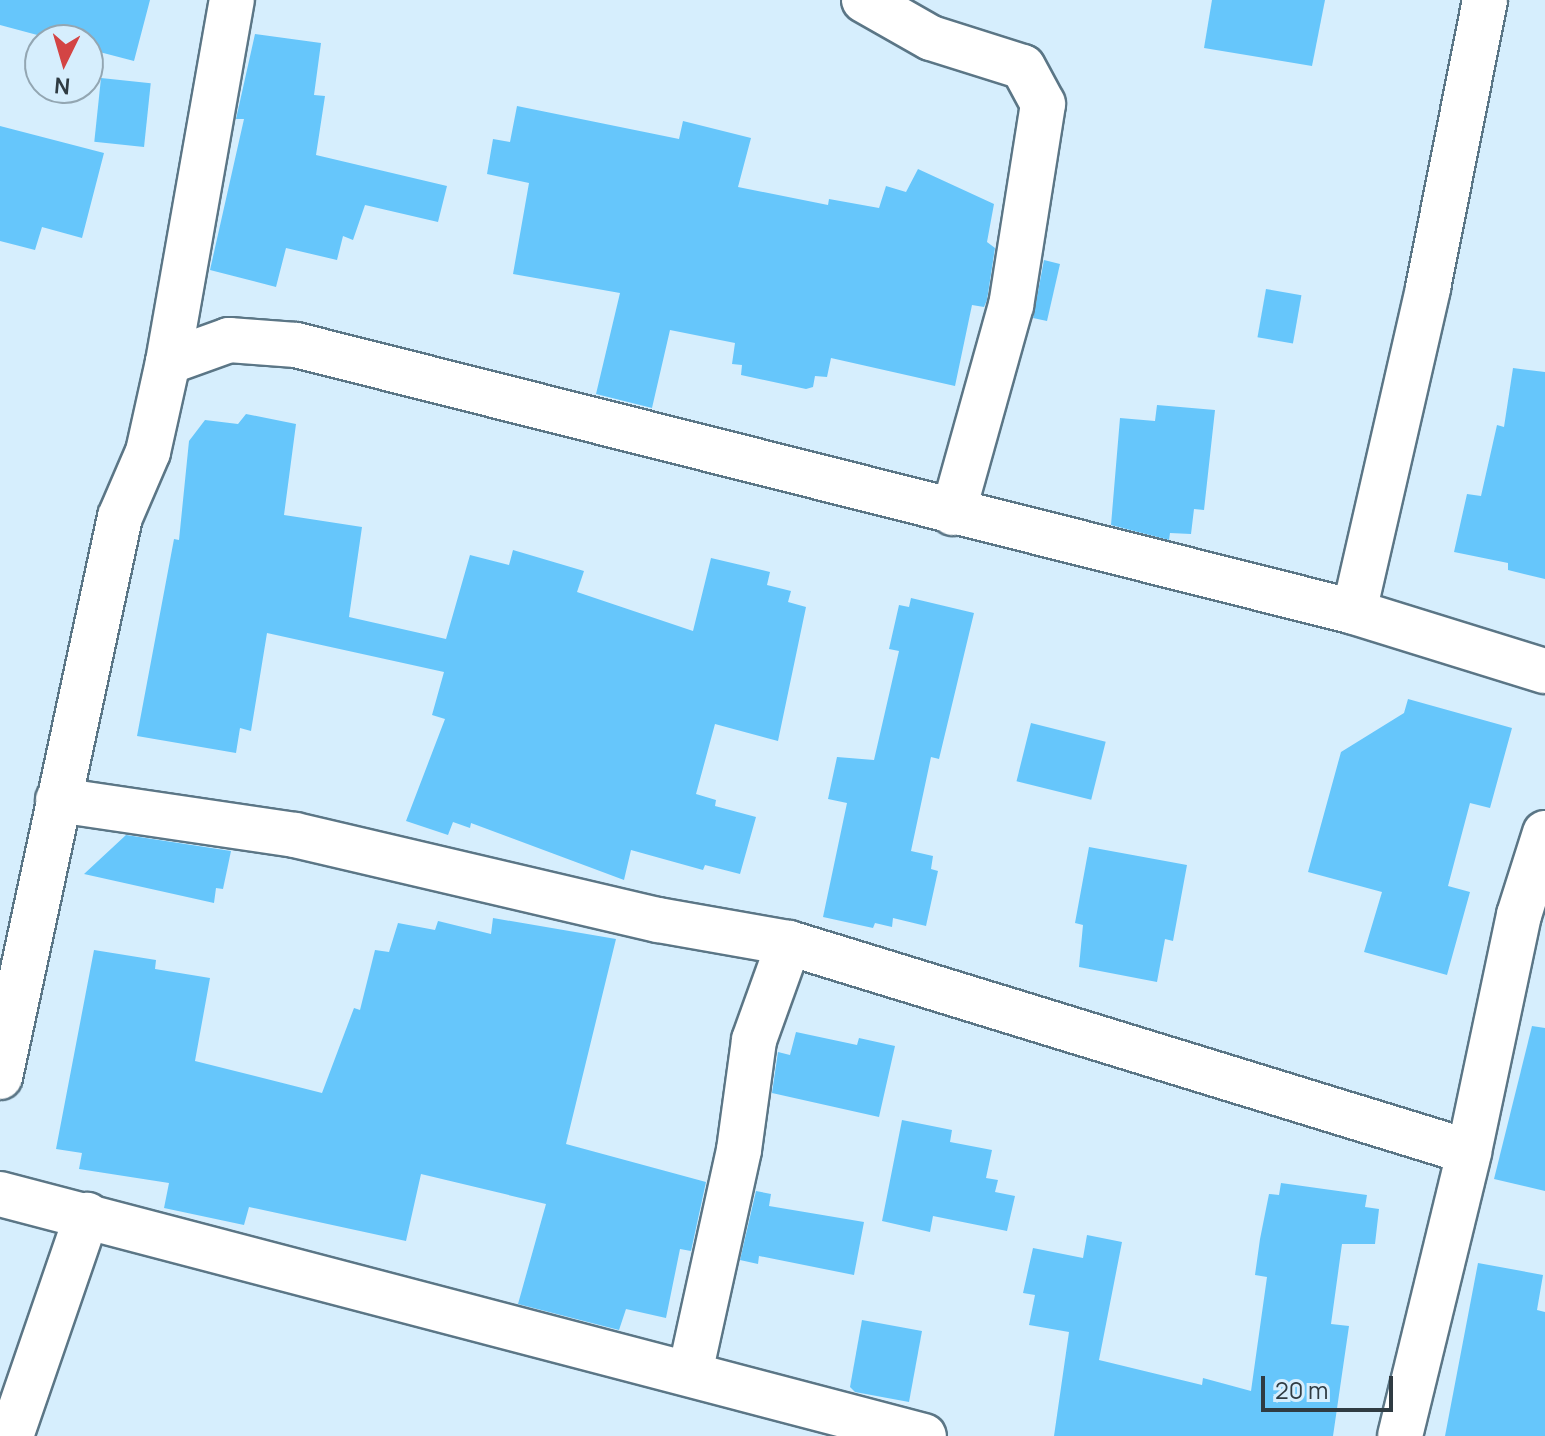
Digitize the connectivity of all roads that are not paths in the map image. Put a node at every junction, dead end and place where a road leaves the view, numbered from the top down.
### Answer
1 (232, 0) edge
2 (864, 0) edge
3 (1485, 0) edge
4 (168, 362) junction
5 (953, 513) junction
6 (1354, 612) junction
7 (1545, 671) edge
8 (58, 800) junction
9 (1545, 833) edge
10 (789, 943) junction
11 (0, 1077) edge
12 (1469, 1152) junction
13 (0, 1194) edge
14 (87, 1215) junction
15 (690, 1373) junction
16 (11, 1436) edge
17 (924, 1436) edge
18 (1400, 1436) edge

1 - 4 street
2 - 5 street
3 - 6 street
4 - 5 street
4 - 8 street
5 - 6 street
6 - 7 street
8 - 10 street
8 - 11 street
9 - 12 street
10 - 12 street
10 - 15 street
12 - 18 street
13 - 14 street
14 - 15 street
14 - 16 street
15 - 17 street

